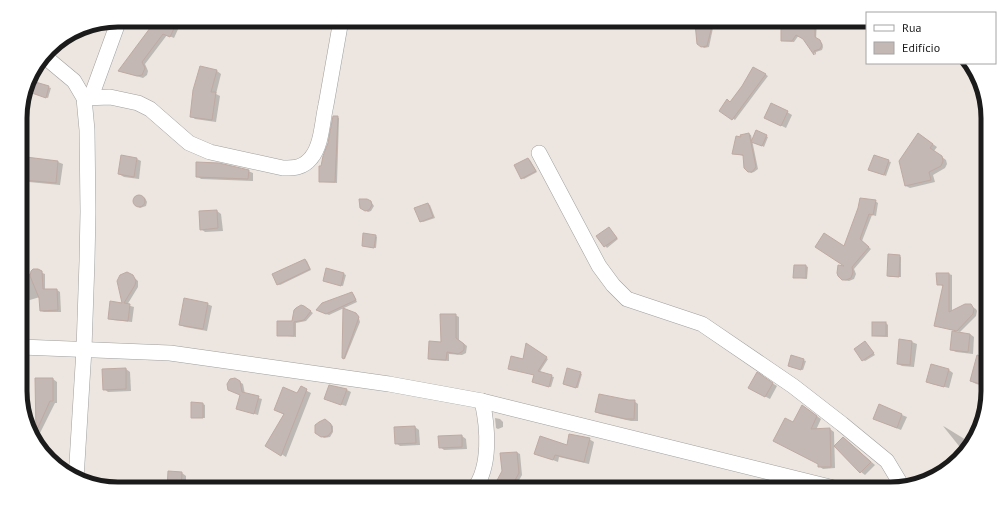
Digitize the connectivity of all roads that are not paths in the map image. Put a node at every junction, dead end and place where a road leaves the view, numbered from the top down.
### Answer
1 (116, 27) edge
2 (340, 27) edge
3 (49, 60) edge
4 (88, 98) junction
5 (539, 153) dead end
6 (27, 347) edge
7 (84, 349) junction
8 (482, 401) junction
9 (76, 472) edge
10 (899, 481) edge
11 (478, 482) edge
12 (810, 482) edge

1 - 4 street
2 - 4 street
3 - 4 street
4 - 7 street
5 - 10 street
6 - 7 street
7 - 8 street
7 - 9 street
8 - 11 street
8 - 12 street

